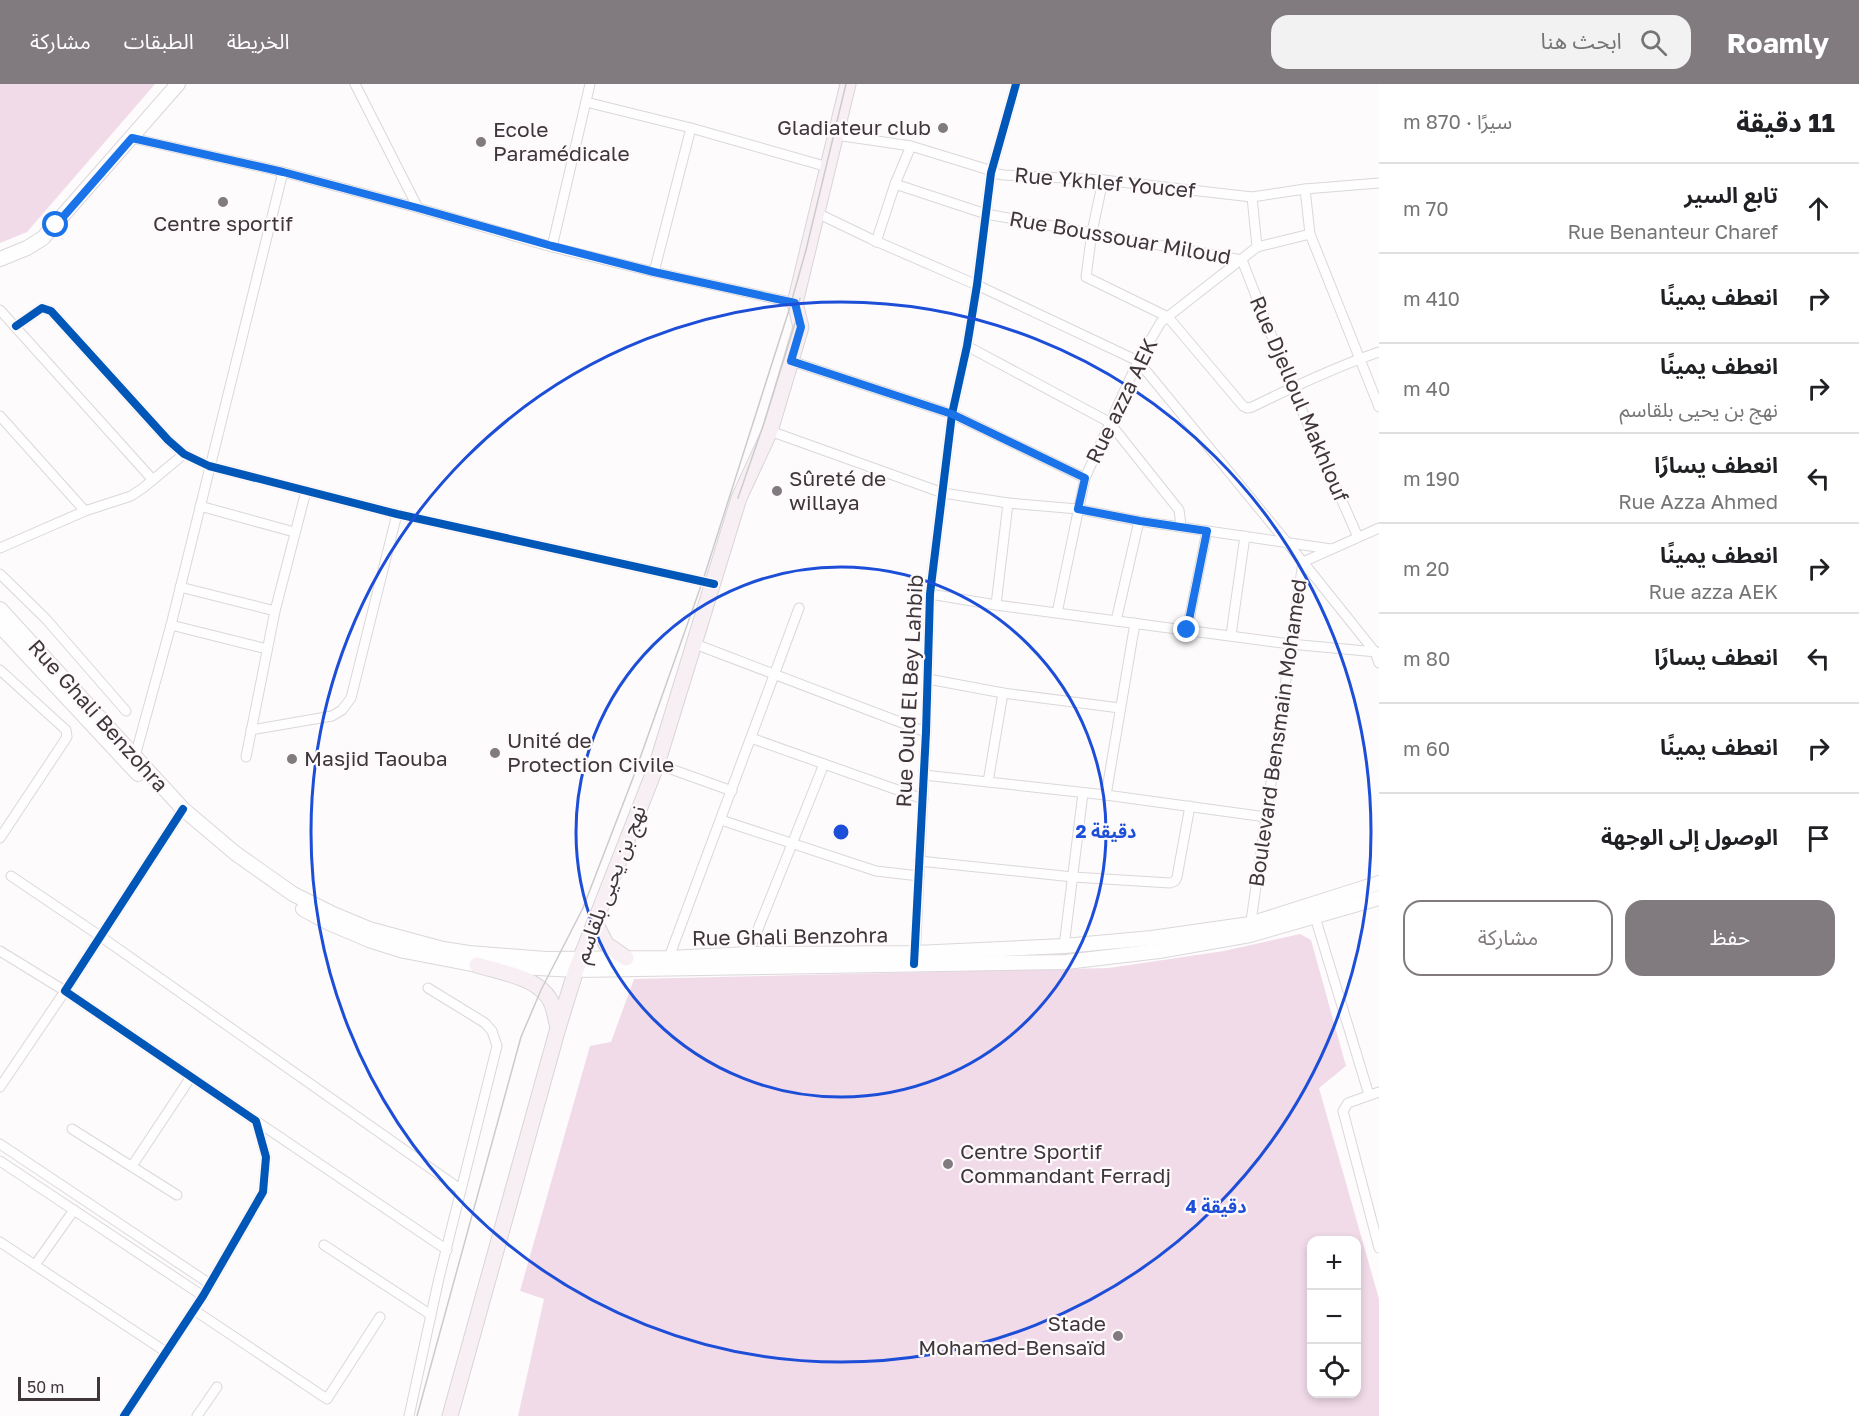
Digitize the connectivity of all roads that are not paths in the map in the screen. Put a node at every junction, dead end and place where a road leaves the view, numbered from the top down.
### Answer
1 (178, 84) edge
2 (355, 84) edge
3 (590, 84) edge
4 (848, 84) edge
5 (1016, 84) edge
6 (586, 102) junction
7 (691, 128) junction
8 (836, 135) junction
9 (132, 138) junction
10 (911, 146) junction
11 (828, 167) junction
12 (283, 172) junction
13 (991, 173) junction
14 (1102, 180) junction
15 (1379, 183) edge
16 (895, 184) junction
17 (1305, 189) junction
18 (1252, 197) junction
19 (418, 208) junction
20 (817, 213) junction
21 (986, 214) junction
22 (1092, 232) junction
23 (1310, 234) junction
24 (876, 242) junction
25 (552, 246) junction
26 (1257, 246) junction
27 (0, 259) edge
28 (1242, 260) junction
29 (654, 272) junction
30 (978, 285) junction
31 (795, 303) junction
32 (0, 310) edge
33 (1168, 317) junction
34 (16, 326) junction
35 (967, 346) junction
36 (1379, 352) edge
37 (1359, 359) junction
38 (791, 361) junction
39 (1138, 361) junction
40 (1292, 388) junction
41 (1379, 407) edge
42 (952, 414) junction
43 (0, 416) edge
44 (1110, 422) junction
45 (770, 431) junction
46 (184, 453) junction
47 (209, 466) junction
48 (1085, 478) junction
49 (153, 480) junction
50 (306, 490) junction
51 (943, 493) junction
52 (1008, 503) junction
53 (200, 506) junction
54 (1078, 509) junction
55 (85, 511) junction
56 (397, 514) junction
57 (1140, 521) junction
58 (1181, 526) junction
59 (1379, 528) edge
60 (1207, 531) junction
61 (294, 532) junction
62 (1245, 536) junction
63 (1358, 537) junction
64 (1286, 542) junction
65 (0, 548) edge
66 (1331, 549) junction
67 (1303, 562) junction
68 (0, 574) edge
69 (714, 584) junction
70 (180, 587) junction
71 (930, 594) junction
72 (996, 605) junction
73 (799, 608) dead end
74 (0, 609) edge
75 (275, 610) junction
76 (1057, 612) junction
77 (1116, 621) junction
78 (1135, 623) junction
79 (171, 625) junction
80 (0, 626) edge
81 (1187, 630) junction
82 (1231, 635) junction
83 (695, 644) junction
84 (1290, 644) junction
85 (267, 649) junction
86 (1377, 651) edge
87 (1379, 663) edge
88 (0, 670) edge
89 (774, 673) junction
90 (928, 679) junction
91 (1003, 693) junction
92 (1120, 708) junction
93 (126, 711) dead end
94 (251, 730) junction
95 (926, 732) junction
96 (751, 738) junction
97 (246, 757) dead end
98 (133, 762) junction
99 (657, 764) junction
100 (824, 764) junction
101 (924, 775) junction
102 (988, 782) junction
103 (732, 791) junction
104 (1083, 793) junction
105 (1106, 795) junction
106 (923, 799) junction
107 (1190, 806) junction
108 (181, 813) junction
109 (1266, 817) junction
110 (721, 820) junction
111 (0, 838) edge
112 (792, 842) junction
113 (920, 861) junction
114 (11, 876) dead end
115 (919, 876) junction
116 (1073, 877) junction
117 (1379, 883) edge
118 (1379, 898) edge
119 (1315, 917) junction
120 (595, 922) junction
121 (1250, 930) junction
122 (100, 936) junction
123 (1064, 946) junction
124 (0, 951) edge
125 (748, 954) junction
126 (626, 958) junction
127 (915, 958) junction
128 (667, 963) junction
129 (578, 964) junction
130 (477, 965) junction
131 (428, 988) dead end
132 (64, 991) junction
133 (558, 1028) junction
134 (191, 1077) junction
135 (0, 1087) edge
136 (1374, 1093) edge
137 (256, 1121) junction
138 (72, 1129) dead end
139 (0, 1144) edge
140 (0, 1161) edge
141 (132, 1166) junction
142 (460, 1189) junction
143 (177, 1195) dead end
144 (74, 1210) junction
145 (0, 1242) edge
146 (324, 1245) dead end
147 (1379, 1248) edge
148 (447, 1250) junction
149 (35, 1265) junction
150 (210, 1284) junction
151 (203, 1296) junction
152 (194, 1310) junction
153 (431, 1315) junction
154 (380, 1317) dead end
155 (166, 1352) junction
156 (217, 1387) dead end
157 (454, 1412) edge
158 (124, 1416) edge
159 (197, 1416) edge
160 (409, 1416) edge

1 - 9 main road
2 - 19 street
3 - 6 street
4 - 8 main road
5 - 13 street, Rue Ould El Bey Lahbib
6 - 7 street
6 - 25 street
7 - 11 street
7 - 29 street
8 - 10 street, Rue Ykhlef Youcef
8 - 11 main road
9 - 12 street
9 - 27 main road
10 - 13 street, Rue Ykhlef Youcef
10 - 16 street
11 - 20 main road
12 - 19 street
12 - 47 street
13 - 14 street, Rue Ykhlef Youcef
13 - 21 street, Rue Ould El Bey Lahbib
14 - 18 street, Rue Ykhlef Youcef
14 - 22 street
15 - 17 street, Rue Ykhlef Youcef
16 - 21 street, Rue Boussouar Miloud
16 - 24 street
17 - 18 street, Rue Ykhlef Youcef
17 - 23 street
18 - 26 street
19 - 25 street
20 - 24 street
20 - 31 main road
21 - 22 street, Rue Boussouar Miloud
21 - 30 street, Rue Ould El Bey Lahbib
22 - 28 street, Rue Boussouar Miloud
22 - 33 street
23 - 26 street
23 - 37 street
24 - 30 street
25 - 29 street
26 - 28 street, Rue azza AEK
28 - 33 street, Rue azza AEK
28 - 40 street, Rue Djelloul Makhlouf
29 - 31 street
30 - 35 street, Rue Ould El Bey Lahbib
30 - 39 street
31 - 38 main road, نهج بن يحيى بلقاسم
32 - 34 street
33 - 39 street, Rue azza AEK
33 - 40 street
34 - 46 street
34 - 49 street
35 - 42 street, Rue Ould El Bey Lahbib
35 - 44 street
36 - 37 street
37 - 40 street
37 - 41 street
38 - 42 street
38 - 45 main road, نهج بن يحيى بلقاسم
39 - 44 street, Rue azza AEK
39 - 64 street
40 - 63 street, Rue Djelloul Makhlouf
42 - 48 street
42 - 51 street, Rue Ould El Bey Lahbib
43 - 55 street
44 - 48 street, Rue azza AEK
44 - 58 street
45 - 51 street
45 - 69 main road, نهج بن يحيى بلقاسم
46 - 47 street
46 - 49 street
47 - 50 street
47 - 53 street
48 - 54 street, Rue azza AEK
49 - 55 street
50 - 56 street
50 - 61 street
51 - 52 street
51 - 71 street, Rue Ould El Bey Lahbib
52 - 54 street
52 - 72 street
53 - 61 street
53 - 70 street
54 - 57 street
54 - 76 street, Rue azza AEK
55 - 65 street
56 - 69 street
56 - 94 street
57 - 58 street
57 - 77 street
58 - 60 street
59 - 63 street, Boulevard Bensmain Mohamed
60 - 62 street
60 - 81 street
61 - 75 street
62 - 64 street
62 - 82 street
63 - 66 street, Boulevard Bensmain Mohamed
64 - 66 street
64 - 67 street
66 - 67 street, Boulevard Bensmain Mohamed
67 - 84 street, Boulevard Bensmain Mohamed
67 - 86 street
68 - 93 street
69 - 83 main road, نهج بن يحيى بلقاسم
70 - 75 street
70 - 79 street
71 - 72 street
71 - 90 street, Rue Ould El Bey Lahbib
72 - 76 street
73 - 89 street
74 - 98 main road, Rue Ghali Benzohra
75 - 85 street
76 - 77 street
77 - 78 street
78 - 81 street
78 - 92 street
79 - 85 street
79 - 98 street
80 - 98 main road, Rue Ghali Benzohra
81 - 82 street
82 - 84 street
83 - 89 street
83 - 99 main road, نهج بن يحيى بلقاسم
84 - 86 street
84 - 109 street, Boulevard Bensmain Mohamed
85 - 94 street
86 - 87 street
88 - 111 street
89 - 95 street
89 - 96 street
90 - 91 street
90 - 95 street, Rue Ould El Bey Lahbib
91 - 92 street
91 - 102 street
92 - 105 street
94 - 97 street
95 - 101 street, Rue Ould El Bey Lahbib
96 - 100 street
96 - 103 street
98 - 108 main road, Rue Ghali Benzohra
99 - 103 street
99 - 120 main road, نهج بن يحيى بلقاسم
100 - 106 street
100 - 112 street
101 - 102 street
101 - 106 street, Rue Ould El Bey Lahbib
102 - 104 street
103 - 110 street
104 - 105 street
104 - 116 street
105 - 107 street
106 - 113 street, Rue Ould El Bey Lahbib
107 - 109 street
107 - 116 street
108 - 122 street
108 - 129 main road, Rue Ghali Benzohra
108 - 130 main road, Rue Ghali Benzohra
109 - 121 street, Boulevard Bensmain Mohamed
110 - 112 street
110 - 128 street
112 - 115 street
112 - 125 street
113 - 115 street, Rue Ould El Bey Lahbib
113 - 116 street
114 - 122 street
115 - 127 street, Rue Ould El Bey Lahbib
116 - 123 street
117 - 121 main road, Rue Ghali Benzohra
118 - 119 main road, Rue Ghali Benzohra
119 - 121 main road, Rue Ghali Benzohra
119 - 136 street
120 - 126 main road
120 - 129 main road, نهج بن يحيى بلقاسم
121 - 123 main road, Rue Ghali Benzohra
121 - 127 main road, Rue Ghali Benzohra
122 - 132 street
122 - 142 street
123 - 127 main road, Rue Ghali Benzohra
124 - 132 street
125 - 127 main road, Rue Ghali Benzohra
125 - 128 main road, Rue Ghali Benzohra
126 - 128 main road, Rue Ghali Benzohra
126 - 129 main road, Rue Ghali Benzohra
127 - 128 main road, Rue Ghali Benzohra
128 - 129 main road, Rue Ghali Benzohra
129 - 130 main road, Rue Ghali Benzohra
129 - 133 main road, نهج بن يحيى بلقاسم
130 - 133 main road
131 - 142 street
132 - 134 street
132 - 135 street
133 - 157 main road, نهج بن يحيى بلقاسم
134 - 137 street
134 - 141 street
136 - 147 street
137 - 148 street
137 - 150 street
138 - 141 street
139 - 150 street
140 - 144 street
141 - 143 street
142 - 148 street
144 - 149 street
144 - 151 street
145 - 149 street
146 - 153 street
148 - 153 street
149 - 155 street
150 - 151 street
151 - 152 street
152 - 154 street
152 - 155 street
153 - 160 street
155 - 158 street
156 - 159 street

